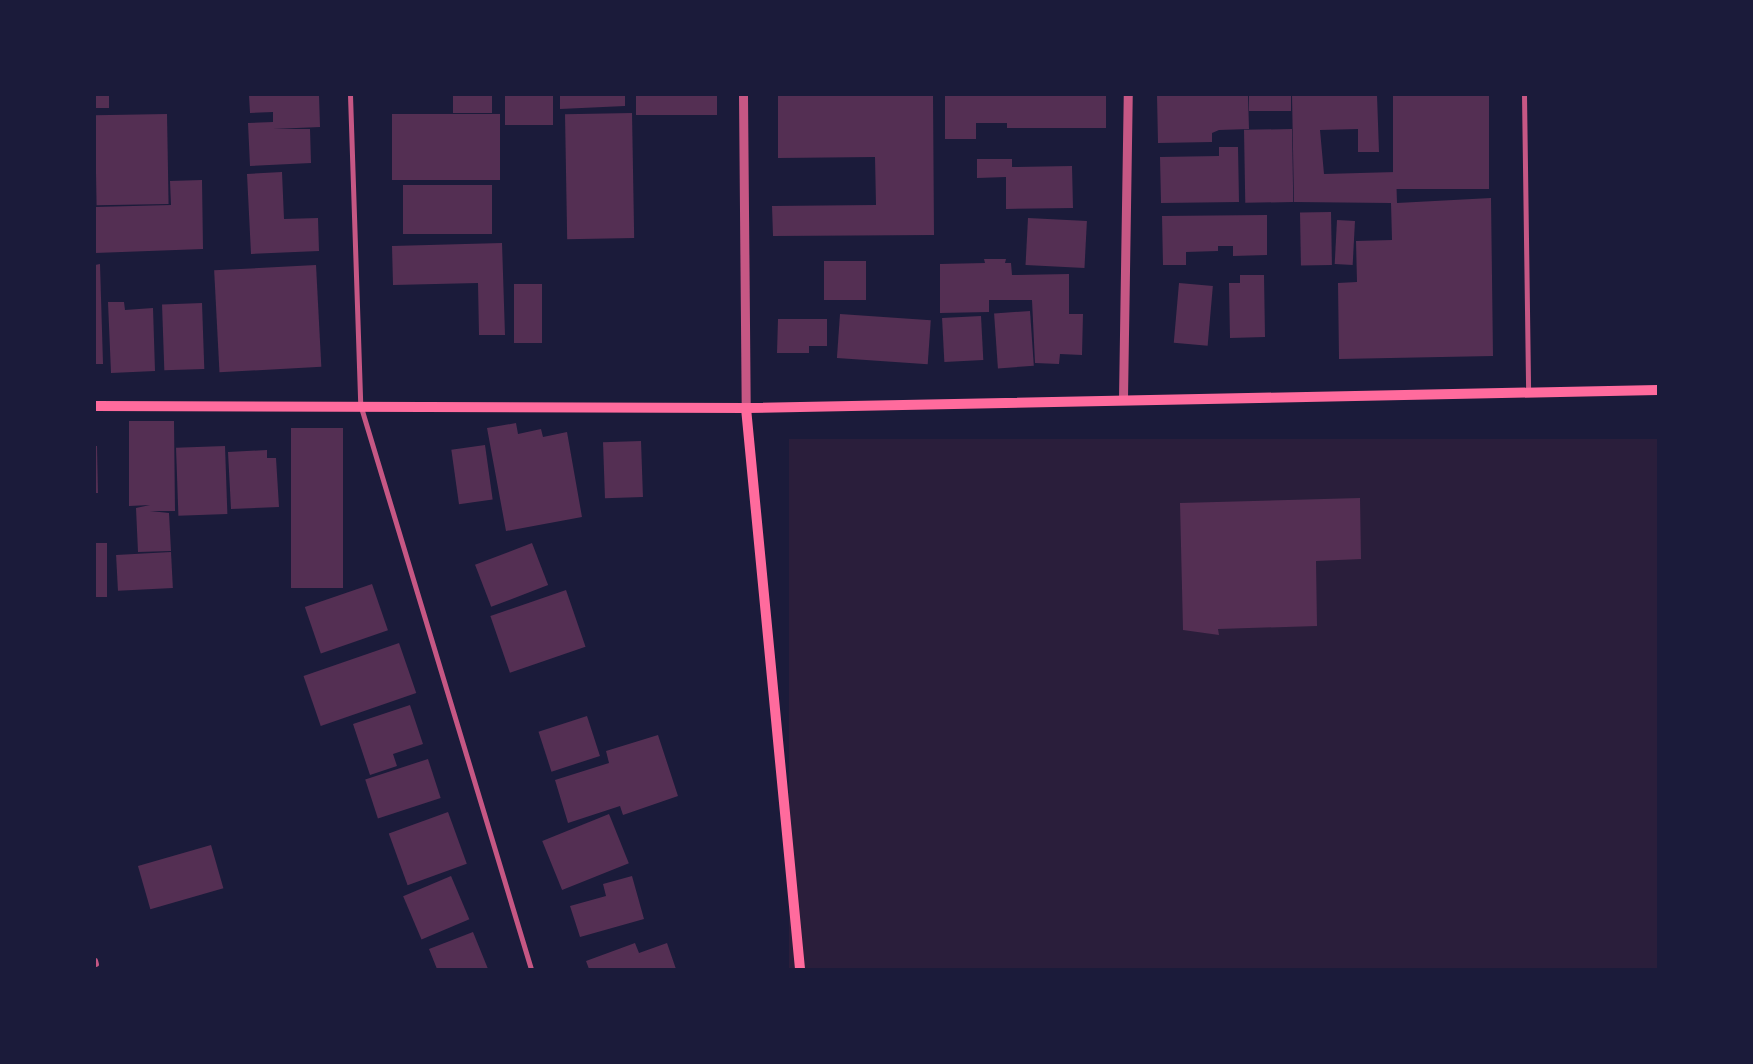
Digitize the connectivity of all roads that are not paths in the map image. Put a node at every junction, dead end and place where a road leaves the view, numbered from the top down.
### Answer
1 (350, 95) edge
2 (743, 95) edge
3 (1128, 95) edge
4 (1524, 95) edge
5 (1658, 390) edge
6 (1528, 391) junction
7 (1123, 398) junction
8 (360, 404) junction
9 (95, 406) edge
10 (746, 408) junction
11 (531, 969) edge
12 (800, 969) edge

1 - 8 street
2 - 10 street
3 - 7 street
4 - 6 street
5 - 6 main road
6 - 7 main road
7 - 10 main road
8 - 9 main road
8 - 10 main road
8 - 11 street
10 - 12 main road

